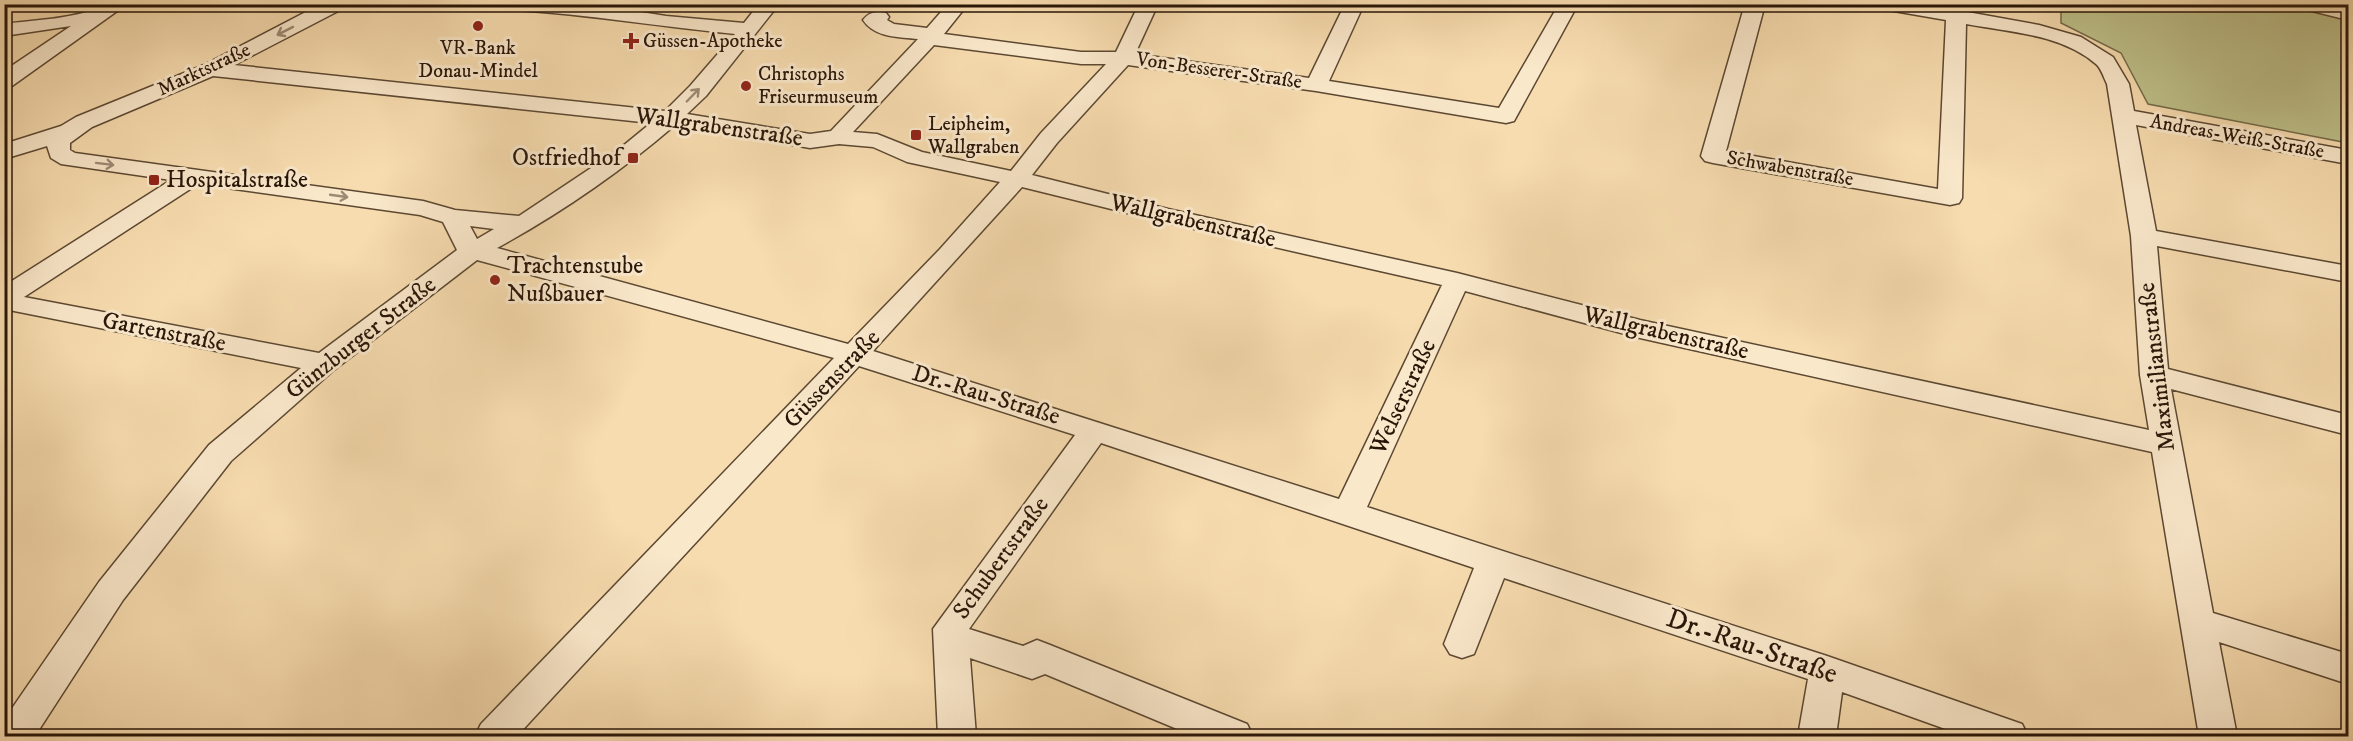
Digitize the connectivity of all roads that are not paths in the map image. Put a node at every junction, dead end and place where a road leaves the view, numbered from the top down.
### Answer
1 (337, 4) edge
2 (770, 4) edge
3 (959, 4) edge
4 (1149, 4) edge
5 (1355, 4) edge
6 (1569, 4) edge
7 (1755, 4) edge
8 (1888, 4) edge
9 (2307, 4) edge
10 (521, 5) edge
11 (571, 6) edge
12 (111, 8) edge
13 (2349, 14) edge
14 (1956, 16) junction
15 (879, 17) dead end
16 (748, 29) junction
17 (4, 30) edge
18 (930, 38) junction
19 (1123, 58) junction
20 (211, 69) junction
21 (4, 81) edge
22 (1316, 85) junction
23 (2125, 116) junction
24 (670, 118) junction
25 (839, 136) junction
26 (65, 144) junction
27 (954, 148) dead end
28 (4, 154) edge
29 (2349, 157) edge
30 (196, 175) junction
31 (1017, 178) junction
32 (453, 217) junction
33 (524, 223) junction
34 (2144, 236) junction
35 (471, 252) junction
36 (2349, 274) edge
37 (1457, 281) junction
38 (4, 299) edge
39 (856, 355) junction
40 (324, 363) junction
41 (2154, 375) junction
42 (2349, 424) edge
43 (1094, 429) junction
44 (2165, 444) junction
45 (1348, 512) junction
46 (1494, 560) junction
47 (2199, 622) junction
48 (951, 638) junction
49 (1462, 644) dead end
50 (2349, 669) edge
51 (1827, 671) junction
52 (15, 736) edge
53 (494, 736) edge
54 (957, 736) edge
55 (1234, 736) edge
56 (1817, 736) edge
57 (2009, 736) edge
58 (2218, 736) edge

1 -> 20 street, Marktstraße
2 - 16 street, Günzburger Straße
3 - 18 street
4 - 19 street, Güssenstraße
5 - 22 street
6 - 22 street, Von-Besserer-Straße
7 - 14 street, Schwabenstraße
8 - 14 street, Maximilianstraße
9 - 13 street
10 - 11 street
11 - 16 street
12 - 17 street
12 - 21 street
14 - 23 street, Maximilianstraße
15 - 18 street, Von-Besserer-Straße
24 -> 16 street, Günzburger Straße
18 - 19 street, Von-Besserer-Straße
18 - 25 street
19 - 22 street, Von-Besserer-Straße
19 - 31 street, Güssenstraße
20 - 24 street, Wallgrabenstraße
20 - 26 street, Marktstraße
23 - 29 street, Andreas-Weiß-Straße
23 - 34 street, Maximilianstraße
24 - 25 street, Wallgrabenstraße
24 - 33 street, Günzburger Straße
25 - 31 street, Wallgrabenstraße
26 - 28 street
26 -> 30 street
27 - 31 street
30 -> 32 street
30 - 38 street
31 - 37 street, Wallgrabenstraße
31 - 39 street, Güssenstraße
32 - 33 street
32 - 35 street
33 - 35 street, Günzburger Straße
34 - 36 street
34 - 41 street, Maximilianstraße
35 - 39 street, Dr.-Rau-Straße
35 - 40 street, Günzburger Straße
37 - 44 street, Wallgrabenstraße
37 - 45 street, Welserstraße
38 - 40 street, Gartenstraße
39 - 43 street, Dr.-Rau-Straße
39 - 53 street, Güssenstraße
40 - 52 street, Günzburger Straße
41 - 42 street
41 - 44 street, Maximilianstraße
43 - 45 street, Dr.-Rau-Straße
43 - 48 street, Schubertstraße
44 - 47 street, Maximilianstraße
45 - 46 street, Dr.-Rau-Straße
46 - 49 street
46 - 51 street, Dr.-Rau-Straße
47 - 50 street
47 - 58 street, Maximilianstraße
48 - 54 street, Schubertstraße
48 - 55 street
51 - 56 street
51 - 57 street, Dr.-Rau-Straße

